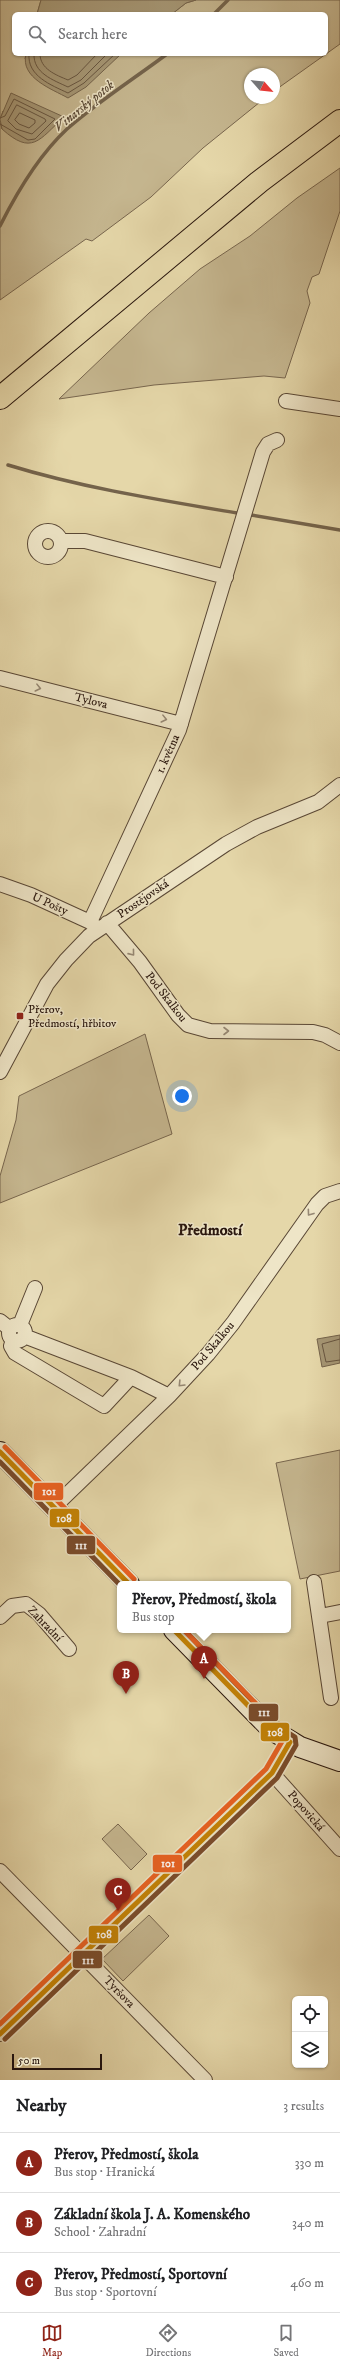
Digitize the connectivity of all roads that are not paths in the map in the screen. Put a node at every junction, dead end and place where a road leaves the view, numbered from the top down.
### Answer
1 (340, 107) edge
2 (340, 121) edge
3 (260, 182) junction
4 (0, 398) edge
5 (286, 401) dead end
6 (340, 409) edge
7 (277, 440) dead end
8 (61, 541) dead end
9 (226, 577) junction
10 (0, 678) edge
11 (181, 724) junction
12 (340, 785) edge
13 (333, 797) edge
14 (0, 884) edge
15 (98, 925) junction
16 (340, 1043) edge
17 (0, 1072) edge
18 (340, 1191) edge
19 (35, 1288) dead end
20 (14, 1330) edge
21 (131, 1377) junction
22 (168, 1396) junction
23 (0, 1452) edge
24 (54, 1508) junction
25 (126, 1581) edge
26 (314, 1582) dead end
27 (340, 1612) edge
28 (320, 1616) junction
29 (0, 1617) edge
30 (177, 1633) edge
31 (69, 1649) dead end
32 (331, 1698) dead end
33 (290, 1742) junction
34 (340, 1761) edge
35 (272, 1773) junction
36 (340, 1849) edge
37 (0, 1871) edge
38 (81, 1955) junction
39 (0, 2034) edge
40 (205, 2080) edge

1 - 3 main road
2 - 3 main road
3 - 4 main road
5 - 6 street
7 - 9 street, 1. května
8 - 9 street
9 - 11 street, 1. května
10 -> 11 street, Tylova
11 - 15 street, 1. května
12 - 13 street, Prostějovská
13 - 15 street, Prostějovská
14 - 15 street, U Pošty
15 -> 16 street, Pod Skalkou
15 - 17 street, Prostějovská
18 -> 22 street, Pod Skalkou
19 - 20 street
20 - 21 street
20 - 21 street
21 - 22 street
22 - 24 street, Pod Skalkou
23 - 24 main road
24 - 25 main road
26 - 28 street
27 - 28 street
28 - 32 street
29 - 31 street, Zahradní
30 - 33 main road
33 - 34 main road
33 - 35 street
35 - 36 street, Popovická
35 - 38 street
37 - 38 street, Tyršova
38 - 39 street
38 - 40 street, Tyršova

